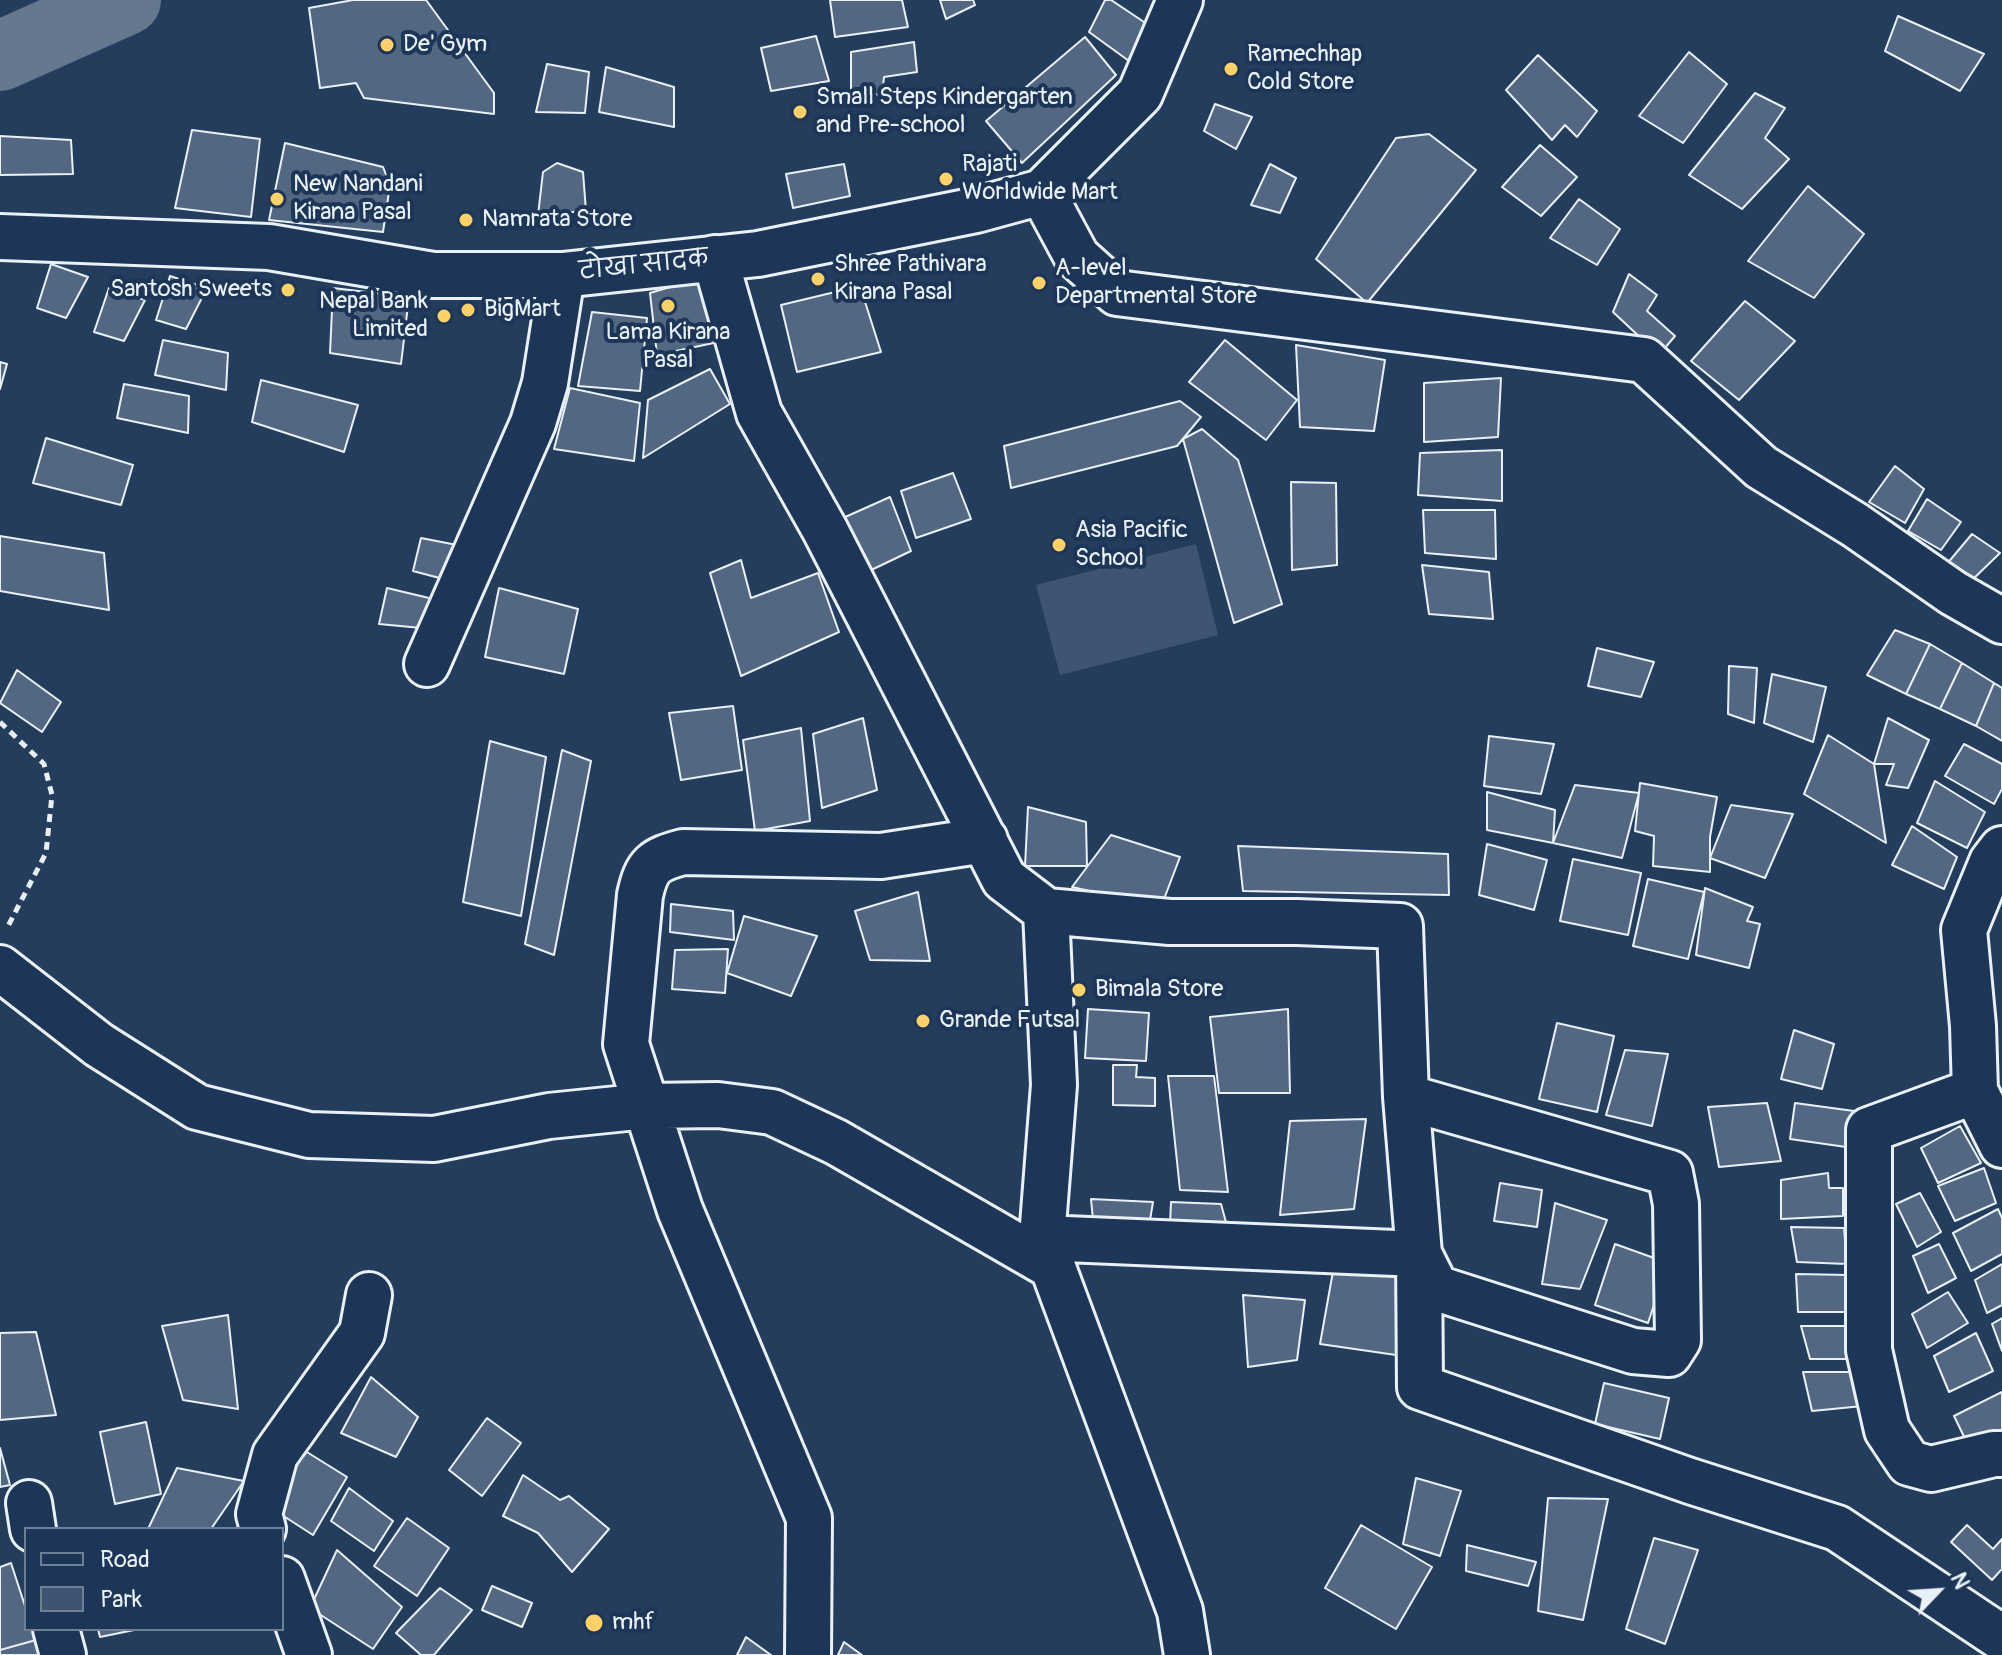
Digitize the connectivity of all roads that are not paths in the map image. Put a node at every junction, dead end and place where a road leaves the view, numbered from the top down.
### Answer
1 (1180, 0) edge
2 (1042, 192) junction
3 (0, 237) edge
4 (715, 258) junction
5 (562, 275) junction
6 (2002, 621) edge
7 (427, 664) dead end
8 (985, 840) junction
9 (2002, 849) edge
10 (1046, 911) junction
11 (0, 968) edge
12 (1975, 1091) junction
13 (1406, 1097) junction
14 (646, 1106) junction
15 (2002, 1145) edge
16 (1047, 1253) junction
17 (1419, 1254) junction
18 (369, 1295) dead end
19 (2002, 1454) edge
20 (262, 1527) edge
21 (284, 1585) edge
22 (57, 1631) edge
23 (2002, 1638) edge
24 (63, 1655) edge
25 (309, 1655) edge
26 (808, 1655) edge
27 (1187, 1655) edge

1 - 2 street, टोखा सादक
2 - 4 street, टोखा सादक
2 - 6 street
3 - 5 street, टोखा सादक
4 - 5 street, टोखा सादक
4 - 8 street
5 - 7 street
8 - 10 street
8 - 14 street
9 - 12 street
10 - 13 street
10 - 16 street
11 - 14 street
12 - 15 street
12 - 19 street
13 - 17 street
13 - 17 street
14 - 16 street
14 - 26 street
16 - 17 street
16 - 27 street
17 - 23 street
18 - 20 street
21 - 25 street
22 - 24 street

